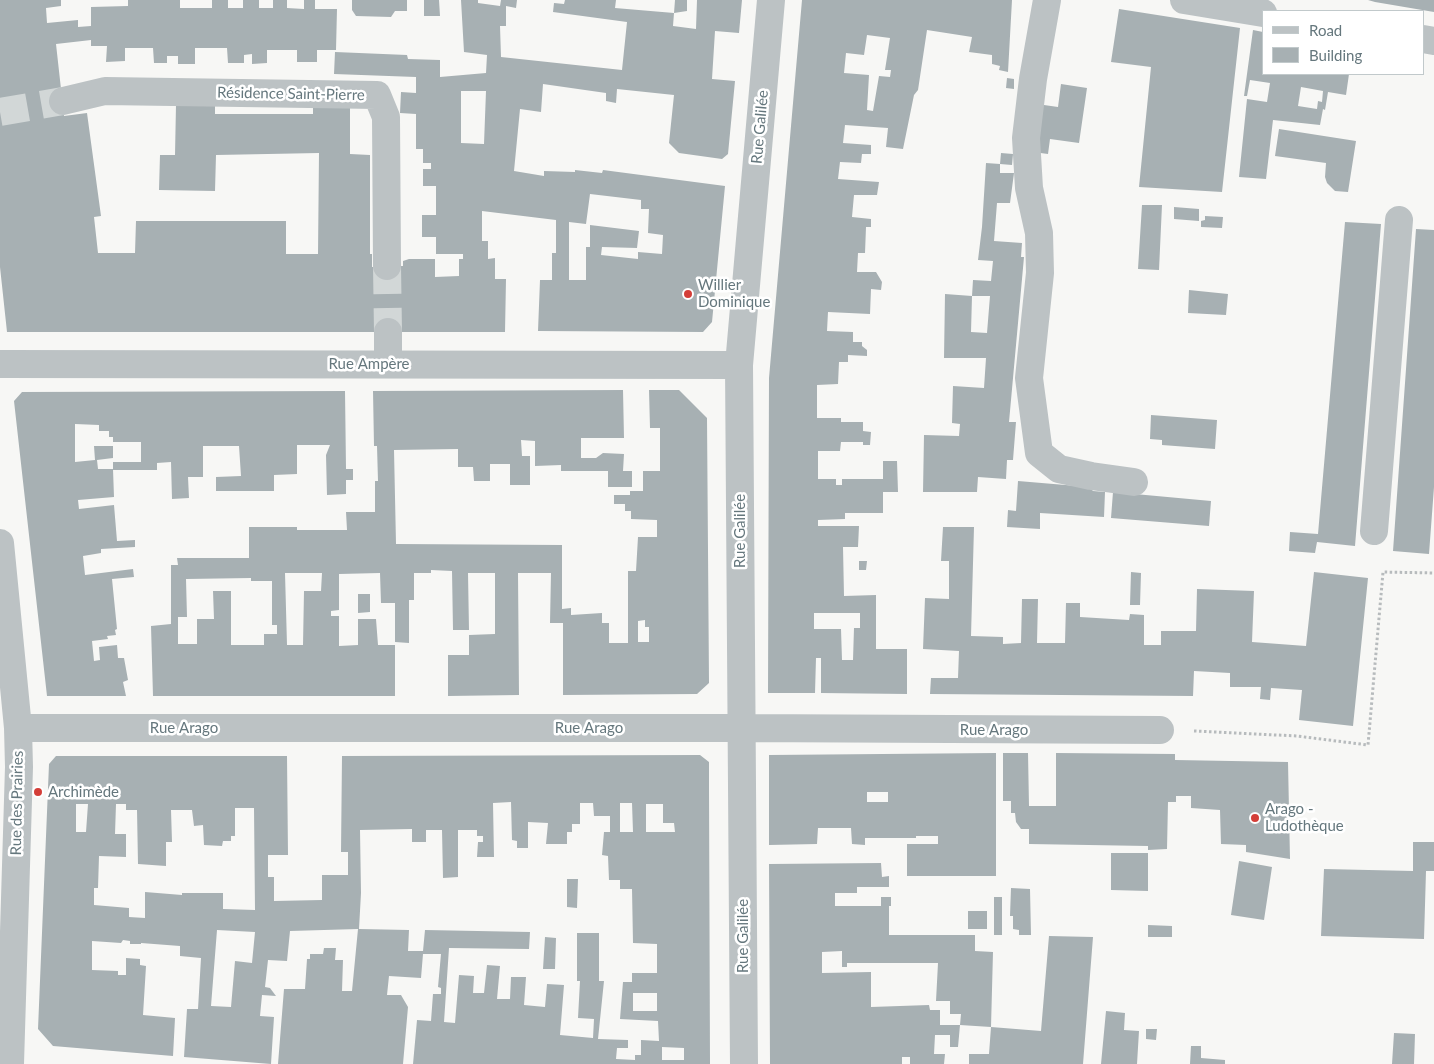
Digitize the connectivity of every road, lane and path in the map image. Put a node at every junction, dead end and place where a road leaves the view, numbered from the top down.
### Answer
1 (771, 0) edge
2 (1047, 0) edge
3 (1184, 0) edge
4 (1262, 13) edge
5 (63, 101) tunnel mouth
6 (1400, 220) dead end
7 (387, 266) tunnel mouth
8 (388, 332) tunnel mouth
9 (0, 364) edge
10 (388, 364) junction
11 (738, 365) junction
12 (1134, 482) dead end
13 (1374, 531) dead end
14 (0, 543) edge
15 (1434, 573) edge
16 (18, 728) junction
17 (742, 728) junction
18 (1160, 730) joint
19 (10, 1064) edge
20 (744, 1064) edge

1 - 11 street, Rue Galilée
2 - 12 street
3 - 4 street
5 - 7 street, Résidence Saint-Pierre
6 - 13 street
8 - 10 street
9 - 10 street, Rue Ampère
10 - 11 street, Rue Ampère
11 - 17 street, Rue Galilée
14 - 16 street, Rue des Prairies
15 - 18 path
16 - 17 street, Rue Arago
16 - 19 street, Rue des Prairies
17 - 18 street, Rue Arago
17 - 20 street, Rue Galilée

